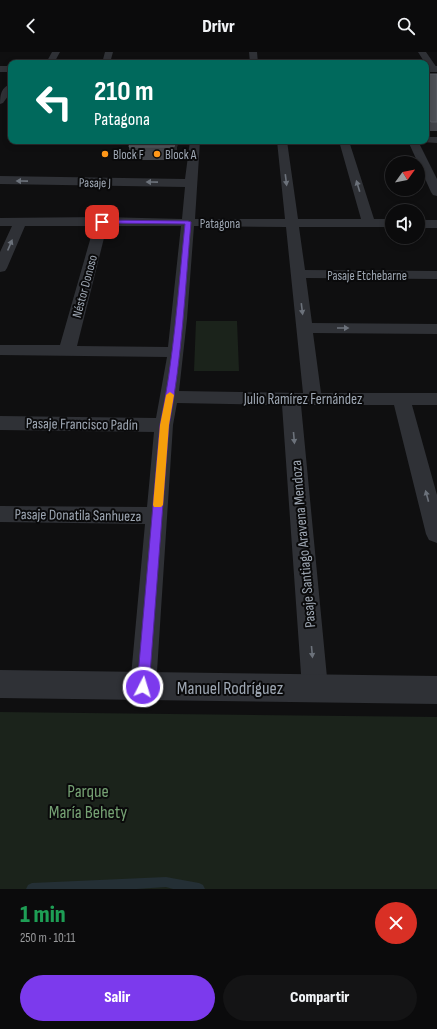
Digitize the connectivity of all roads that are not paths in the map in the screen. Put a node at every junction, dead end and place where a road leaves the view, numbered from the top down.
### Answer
1 (8, 89) edge
2 (0, 101) edge
3 (195, 144) edge
4 (282, 144) edge
5 (345, 144) edge
6 (414, 144) edge
7 (0, 180) edge
8 (191, 183) junction
9 (437, 192) edge
10 (0, 222) edge
11 (20, 222) junction
12 (102, 222) junction
13 (188, 222) junction
14 (291, 223) junction
15 (369, 223) junction
16 (385, 223) edge
17 (425, 224) edge
18 (437, 224) edge
19 (0, 268) edge
20 (297, 274) junction
21 (437, 275) edge
22 (304, 328) junction
23 (437, 329) edge
24 (0, 350) edge
25 (67, 350) junction
26 (176, 352) junction
27 (170, 397) junction
28 (313, 398) junction
29 (401, 399) junction
30 (437, 399) edge
31 (291, 400) junction
32 (0, 423) edge
33 (164, 425) junction
34 (0, 514) edge
35 (157, 516) junction
36 (437, 534) edge
37 (0, 684) edge
38 (143, 687) junction
39 (315, 688) junction
40 (437, 690) edge

1 - 2 street
3 - 8 street
4 -> 14 street
15 -> 5 street
6 - 9 street
8 -> 7 street, Pasaje J
8 - 13 street
10 - 11 street, Patagona
11 - 12 street, Patagona
19 -> 11 street
12 - 13 street, Patagona
12 - 25 street, Néstor Donoso
13 - 14 street, Patagona
13 - 26 street
14 - 15 street, Patagona
14 - 20 street
15 - 16 street, Patagona
17 - 18 street
20 - 21 street, Pasaje Etchebarne
20 -> 22 street
22 -> 23 street
22 - 28 street
24 - 25 street
25 - 26 street
26 - 27 street
27 - 31 street, Julio Ramírez Fernández
27 - 33 street
28 - 29 street, Julio Ramírez Fernández
28 - 31 street, Julio Ramírez Fernández
29 - 30 street, Julio Ramírez Fernández
36 -> 29 street
31 -> 39 street, Pasaje Santiago Aravena Mendoza
32 - 33 street, Pasaje Francisco Padín
33 - 35 street
34 - 35 street, Pasaje Donatila Sanhueza
35 - 38 street
37 - 38 street, Manuel Rodríguez
38 - 39 street, Manuel Rodríguez
39 - 40 street, Manuel Rodríguez

